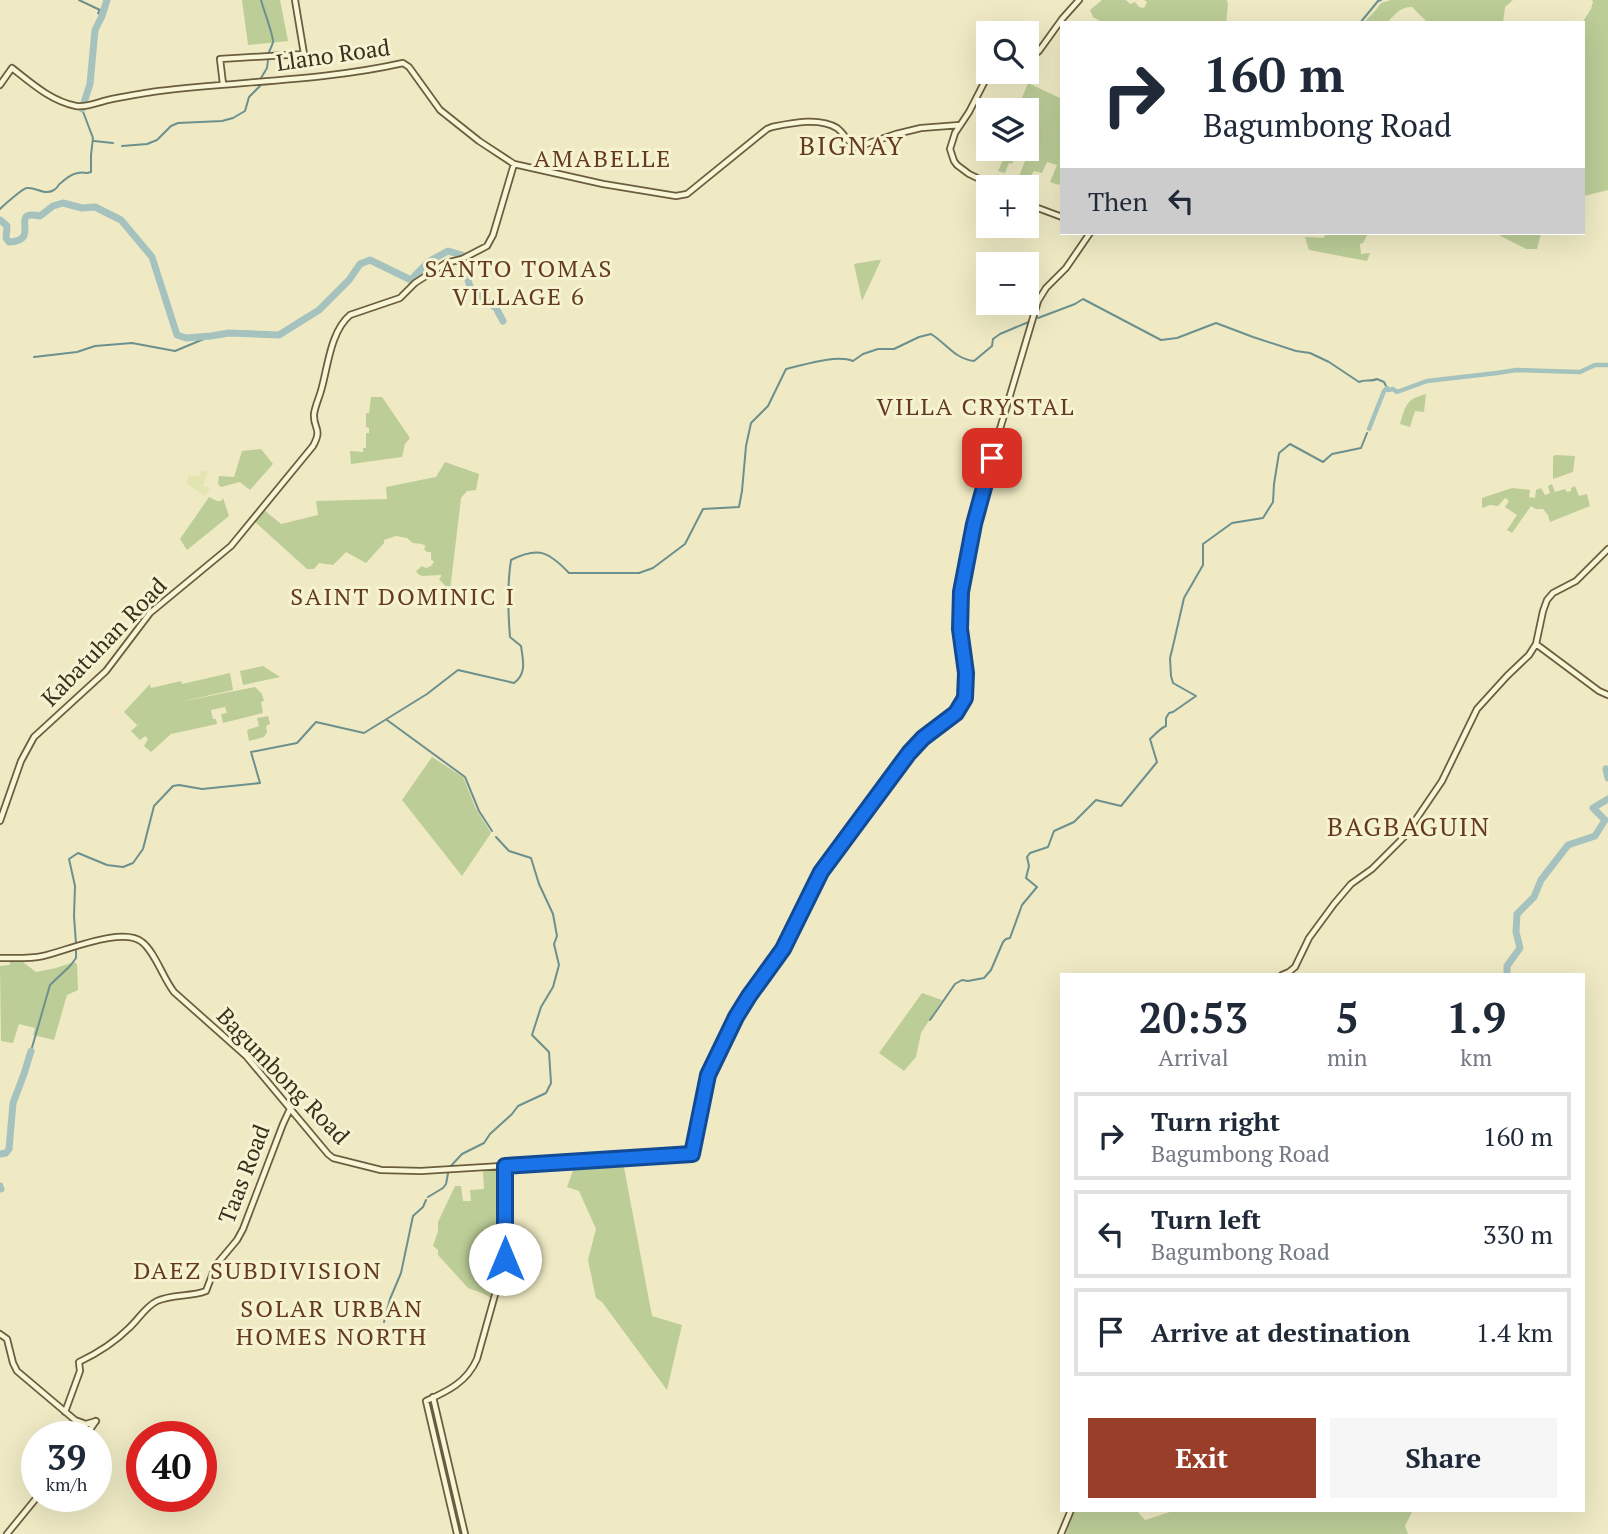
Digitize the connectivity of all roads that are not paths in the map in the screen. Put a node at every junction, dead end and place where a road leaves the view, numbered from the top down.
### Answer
1 (295, 0) edge
2 (1079, 0) edge
3 (1061, 21) edge
4 (1060, 22) edge
5 (1039, 51) edge
6 (223, 84) junction
7 (984, 84) edge
8 (0, 85) edge
9 (960, 125) junction
10 (514, 164) junction
11 (976, 177) edge
12 (1039, 209) edge
13 (1060, 216) edge
14 (1089, 235) edge
15 (1608, 550) edge
16 (1536, 644) junction
17 (1608, 695) edge
18 (0, 821) edge
19 (0, 958) edge
20 (1287, 973) edge
21 (290, 1109) junction
22 (505, 1166) junction
23 (0, 1334) edge
24 (433, 1397) junction
25 (65, 1412) junction
26 (78, 1421) edge
27 (25, 1512) edge
28 (1070, 1512) edge
29 (8, 1534) edge
30 (457, 1534) edge
31 (465, 1534) edge
32 (1061, 1534) edge

1 - 6 main road
2 - 3 main road
4 - 5 main road
6 - 8 main road, Llano Road
6 - 10 main road, Llano Road
7 - 9 main road
9 - 10 main road, Llano Road
9 - 11 main road
10 - 18 main road, Kabatuhan Road
12 - 13 main road
14 - 22 main road, Bagumbong Road
15 - 16 main road
16 - 17 main road
16 - 20 main road
19 - 21 main road, Bagumbong Road
21 - 22 main road, Bagumbong Road
21 - 25 main road, Taas Road
22 - 24 main road
23 - 25 main road
24 - 30 main road
24 - 31 main road
25 - 26 main road
27 - 29 main road
28 - 32 main road

